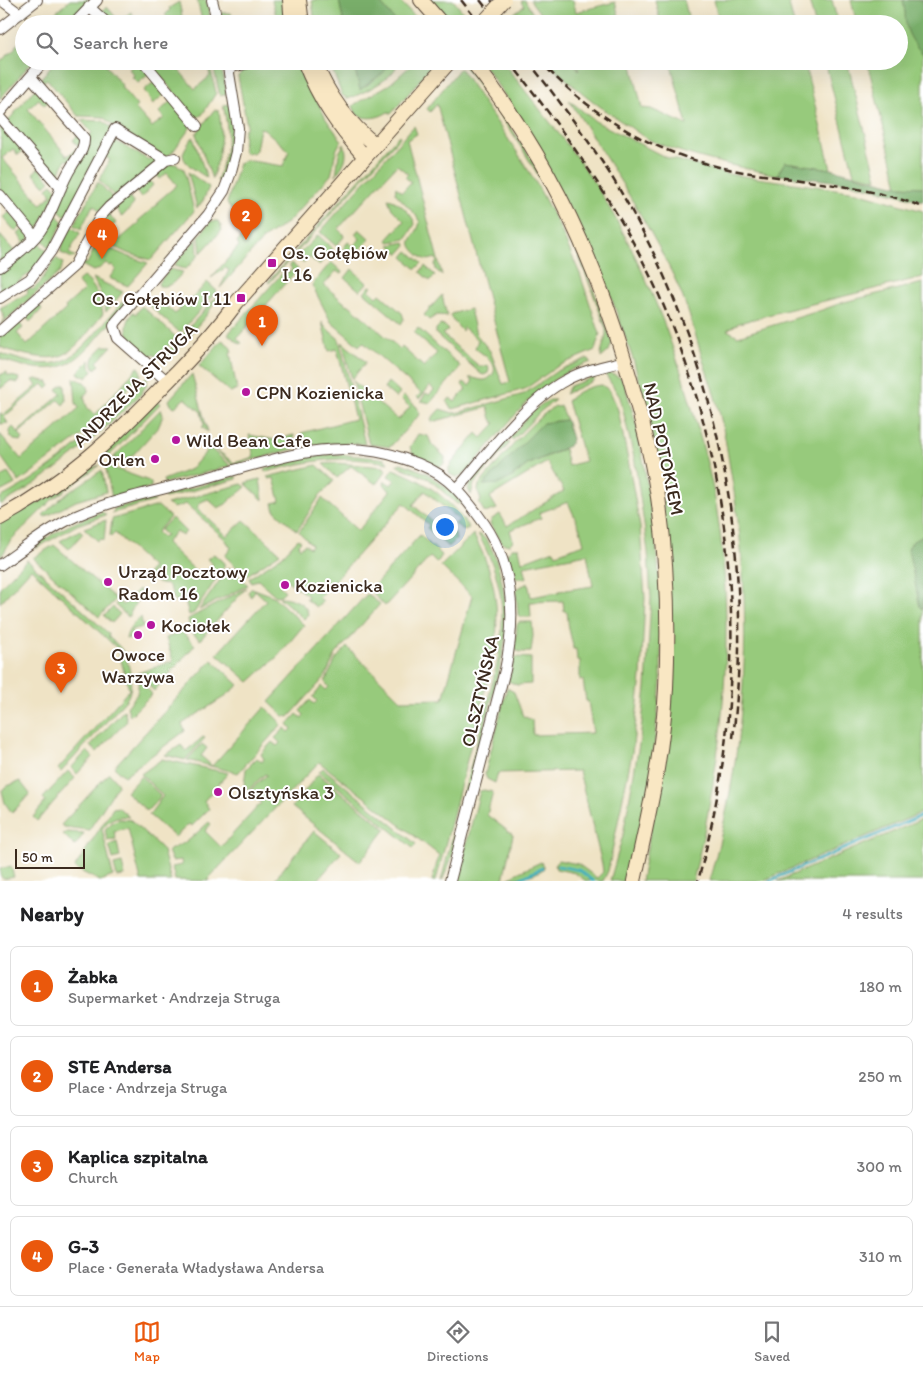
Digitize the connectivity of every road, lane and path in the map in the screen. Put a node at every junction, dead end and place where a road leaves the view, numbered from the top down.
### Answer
1 (1, 0) edge
2 (37, 0) edge
3 (212, 0) edge
4 (290, 0) edge
5 (299, 0) edge
6 (421, 0) edge
7 (504, 0) edge
8 (93, 3) edge
9 (20, 14) joint
10 (82, 15) edge
11 (102, 15) edge
12 (216, 15) edge
13 (291, 15) edge
14 (301, 15) edge
15 (434, 15) edge
16 (490, 15) edge
17 (15, 18) edge
18 (0, 29) edge
19 (37, 70) edge
20 (150, 70) edge
21 (228, 70) edge
22 (308, 70) edge
23 (318, 70) edge
24 (442, 70) edge
25 (479, 70) edge
26 (31, 77) junction
27 (0, 112) edge
28 (0, 118) edge
29 (197, 126) dead end
30 (376, 145) junction
31 (366, 157) junction
32 (61, 188) junction
33 (0, 195) edge
34 (35, 237) junction
35 (0, 267) edge
36 (0, 298) edge
37 (0, 329) edge
38 (625, 361) junction
39 (165, 379) junction
40 (457, 489) junction
41 (0, 508) edge
42 (0, 518) edge
43 (21, 551) junction
44 (0, 565) edge
45 (0, 573) edge
46 (450, 881) edge
47 (634, 881) edge

1 - 9 street
2 - 9 street
3 - 12 street
4 - 13 main road
5 - 14 main road
6 - 15 main road
7 - 16 main road, bridge
8 - 10 street
8 - 11 street
17 - 18 street
19 - 26 street
20 - 29 street
21 - 39 street
22 - 31 main road
23 - 30 main road
24 - 30 main road, ANDRZEJA STRUGA
25 - 38 main road, NAD POTOKIEM
26 - 27 street
26 - 32 street
28 - 32 street
30 - 31 main road, ANDRZEJA STRUGA
31 - 39 main road, ANDRZEJA STRUGA
32 - 34 street
33 - 34 street
34 - 35 street
36 - 37 street
38 - 40 street
38 - 47 main road, NAD POTOKIEM
39 - 41 main road, ANDRZEJA STRUGA
39 - 42 main road, ANDRZEJA STRUGA
40 - 43 street, OLSZTYŃSKA
40 - 46 street, OLSZTYŃSKA
43 - 44 street, OLSZTYŃSKA
43 - 45 street, OLSZTYŃSKA

